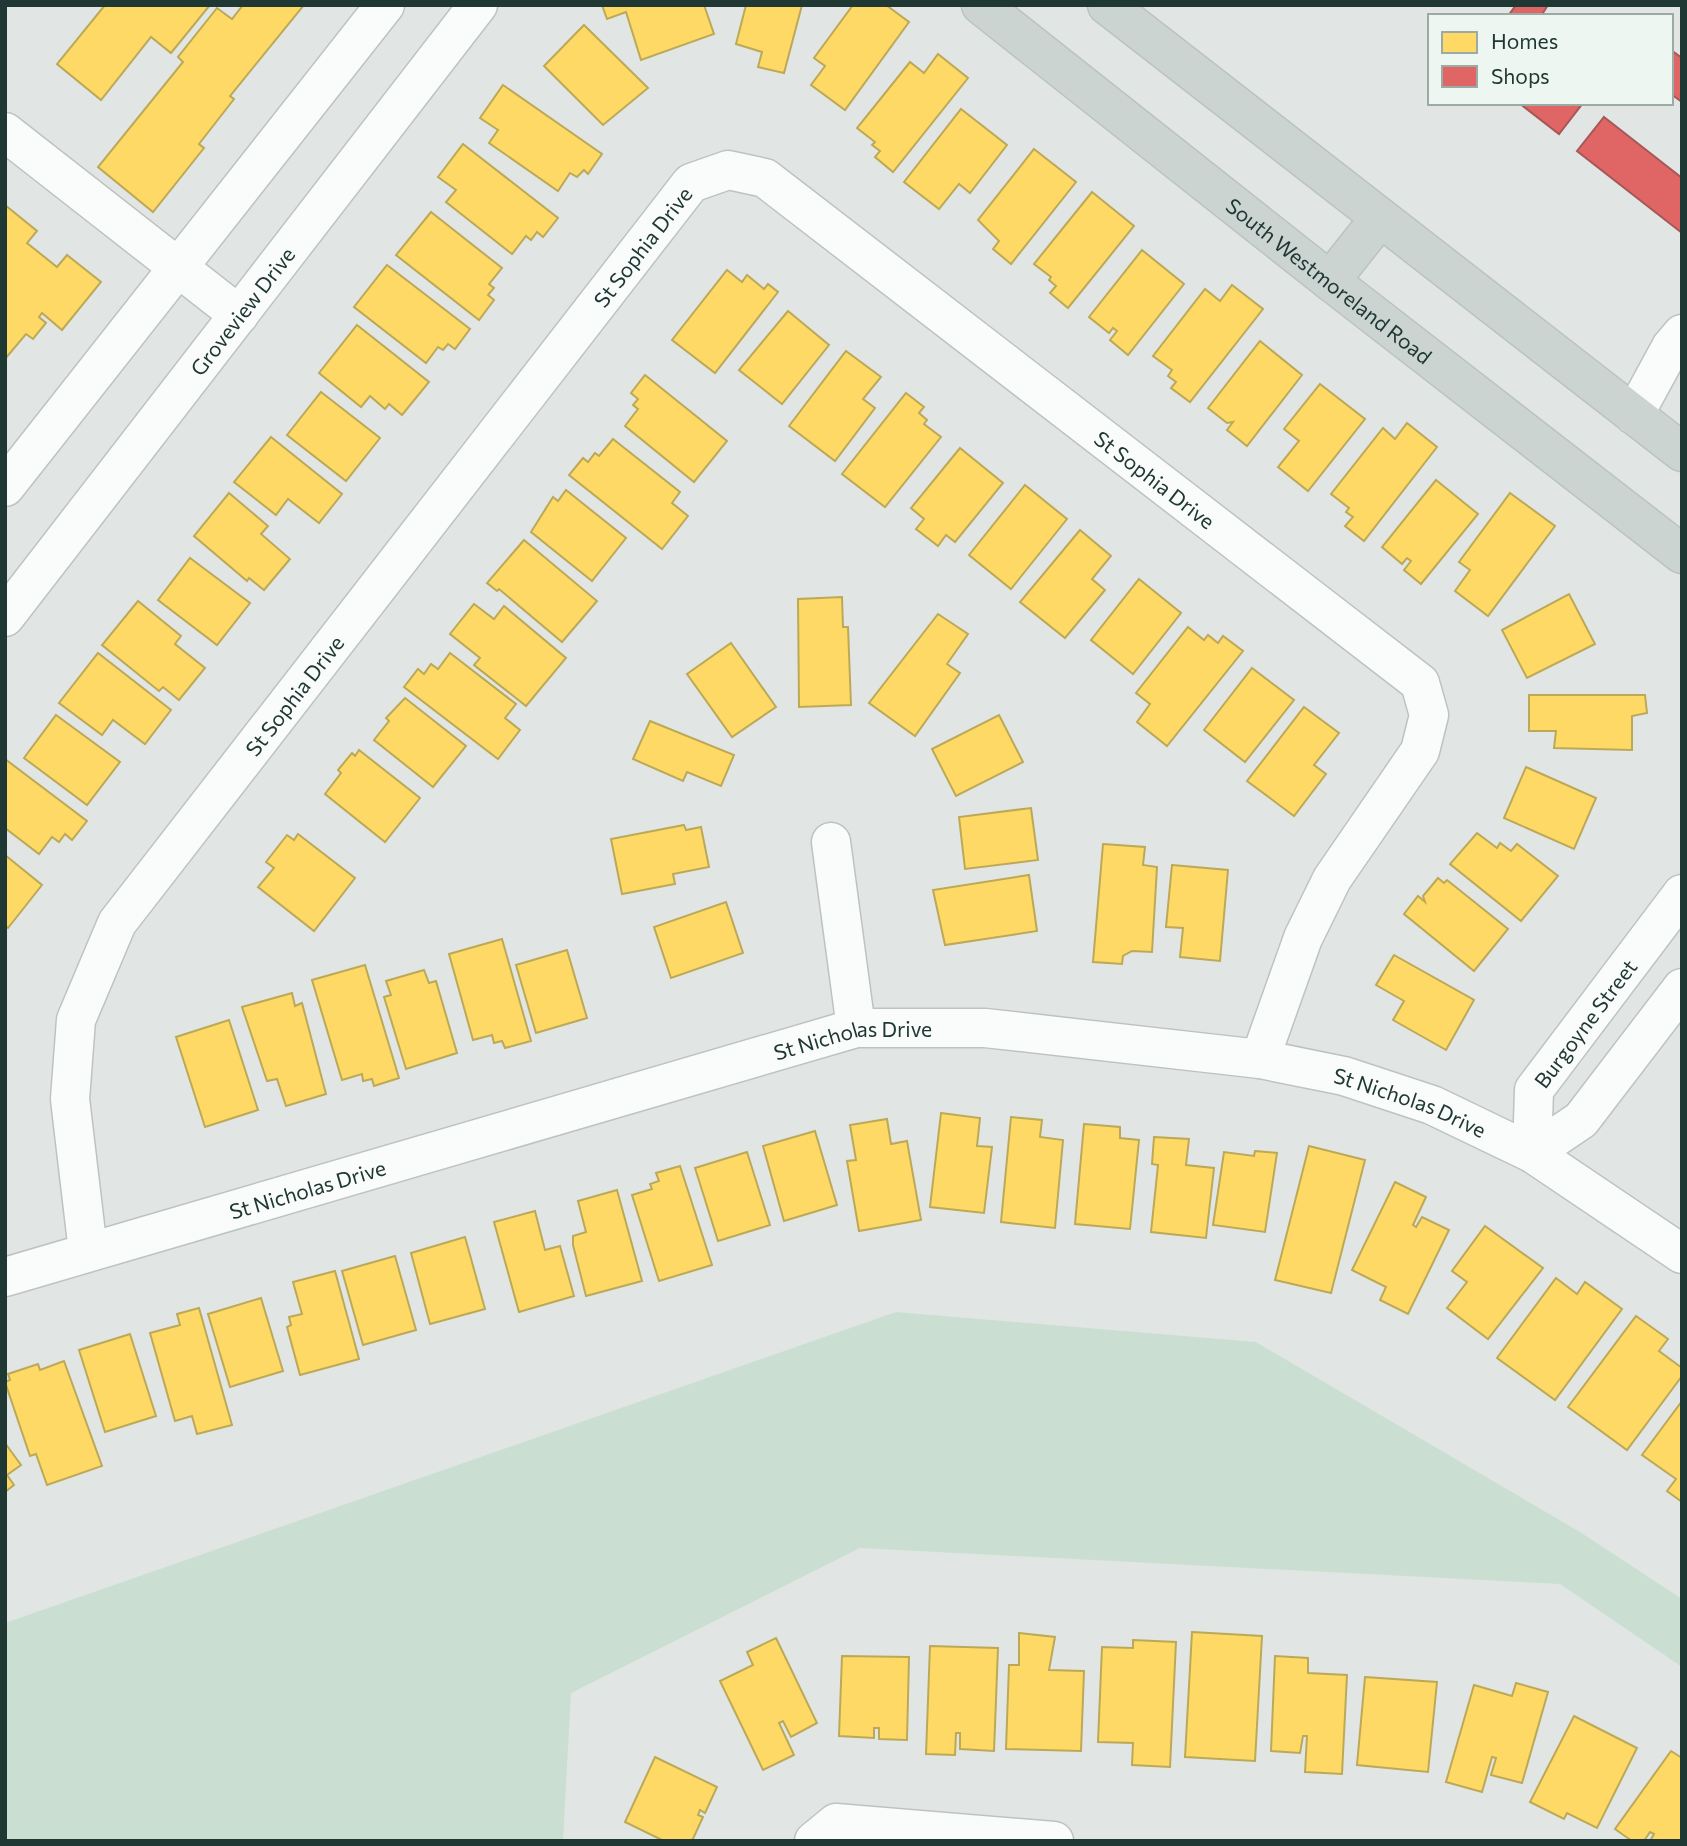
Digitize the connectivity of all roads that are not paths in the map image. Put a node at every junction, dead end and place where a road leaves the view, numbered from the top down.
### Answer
1 (385, 5) edge
2 (478, 5) edge
3 (981, 5) edge
4 (1107, 5) edge
5 (5, 132) edge
6 (1380, 218) junction
7 (178, 267) junction
8 (1330, 281) junction
9 (239, 315) junction
10 (1682, 334) edge
11 (1634, 415) junction
12 (1682, 452) edge
13 (5, 487) edge
14 (1682, 554) edge
15 (5, 617) edge
16 (831, 842) dead end
17 (1682, 894) edge
18 (1682, 988) edge
19 (856, 1028) junction
20 (1259, 1059) junction
21 (1532, 1153) junction
22 (88, 1251) junction
23 (1682, 1254) edge
24 (5, 1277) edge
25 (814, 1841) edge
26 (1054, 1841) edge

1 - 7 street
2 - 9 street, Groveview Drive
3 - 8 main road, South Westmoreland Road
4 - 6 main road
5 - 7 street
6 - 8 main road
6 - 11 main road
7 - 9 street
7 - 13 street
8 - 14 main road, South Westmoreland Road
9 - 15 street, Groveview Drive
10 - 11 street
11 - 12 main road
16 - 19 street
17 - 21 street, Burgoyne Street
18 - 21 street
19 - 20 street, St Nicholas Drive
19 - 22 street, St Nicholas Drive
20 - 21 street, St Nicholas Drive
20 - 22 street, St Sophia Drive
21 - 23 street, St Nicholas Drive
22 - 24 street, St Nicholas Drive
25 - 26 street

